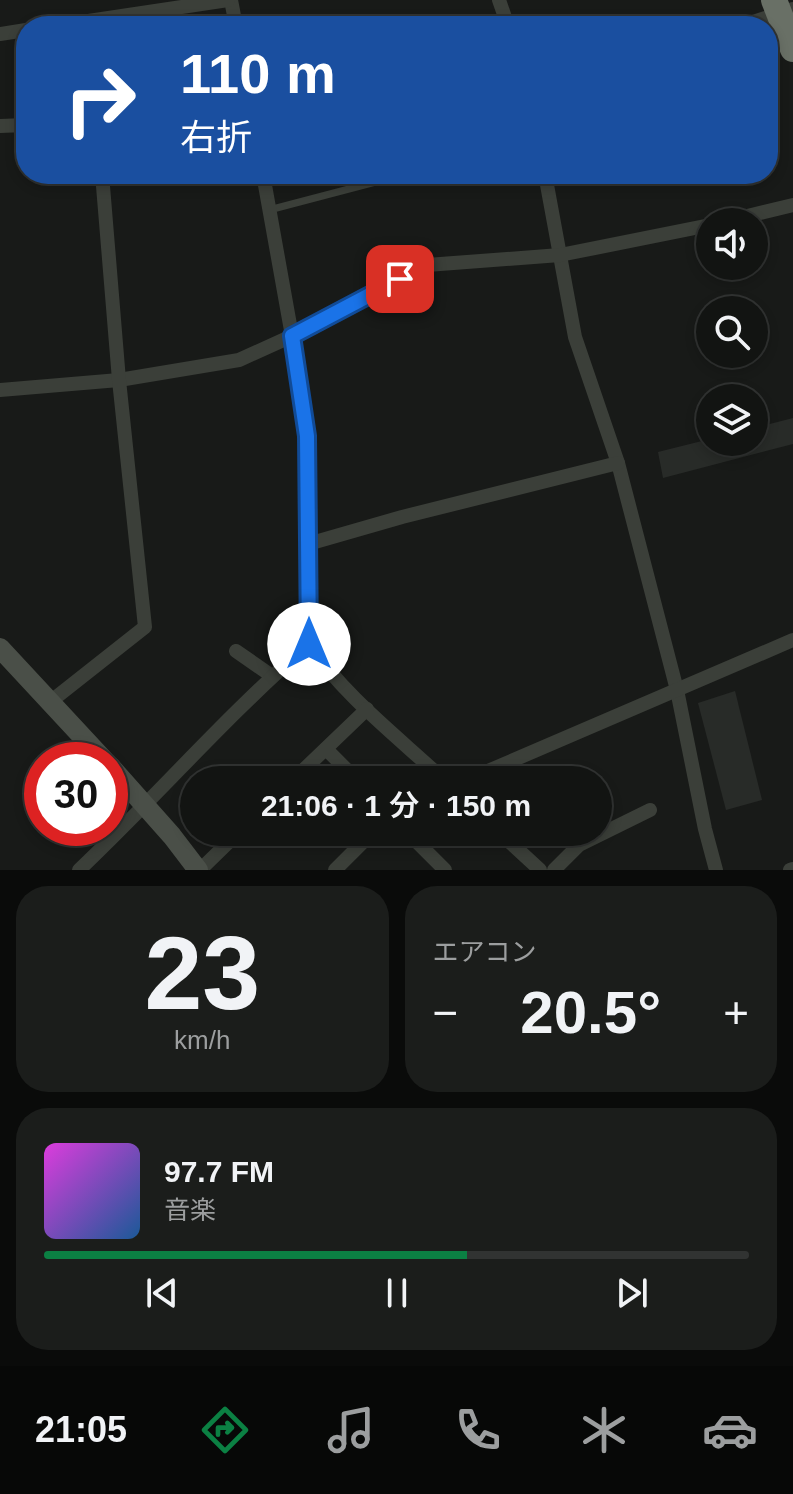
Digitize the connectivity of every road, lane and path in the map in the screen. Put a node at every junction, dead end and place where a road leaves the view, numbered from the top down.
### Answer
1 (230, 0) edge
2 (782, 7) edge
3 (136, 16) edge
4 (763, 16) edge
5 (793, 49) edge
6 (103, 184) edge
7 (265, 184) edge
8 (368, 184) edge
9 (547, 184) edge
10 (793, 205) edge
11 (269, 210) junction
12 (768, 211) edge
13 (696, 228) edge
14 (560, 255) junction
15 (292, 336) junction
16 (119, 380) junction
17 (0, 390) edge
18 (618, 463) junction
19 (308, 544) junction
20 (793, 640) edge
21 (309, 644) junction
22 (0, 648) edge
23 (236, 651) dead end
24 (272, 676) junction
25 (677, 690) junction
26 (50, 702) junction
27 (367, 709) junction
28 (87, 742) edge
29 (326, 749) junction
30 (308, 766) edge
31 (343, 766) edge
32 (429, 766) edge
33 (500, 766) edge
34 (128, 786) edge
35 (146, 805) junction
36 (650, 810) dead end
37 (224, 846) edge
38 (359, 846) edge
39 (421, 846) edge
40 (514, 846) edge
41 (79, 870) edge
42 (199, 870) edge
43 (335, 870) edge
44 (445, 870) edge
45 (540, 870) edge
46 (554, 870) edge
47 (716, 870) edge

1 - 3 street
2 - 4 street
2 - 5 highway
6 - 16 street
7 - 11 street
8 - 11 lane
9 - 14 street
10 - 12 street
11 - 15 street
13 - 14 street
14 - 15 street
14 - 18 street
15 - 16 street
15 - 19 street
16 - 17 street
16 - 26 street
18 - 19 street
18 - 25 street
19 - 21 street
20 - 25 street
21 - 24 street
21 - 27 street
22 - 26 street
23 - 24 street
24 - 35 street
25 - 33 street
25 - 47 street
26 - 28 street
27 - 29 street
27 - 32 street
29 - 30 street
29 - 31 street
34 - 35 street
35 - 41 street
35 - 42 street
36 - 46 street
37 - 42 street
38 - 43 street
39 - 44 street
40 - 45 street

